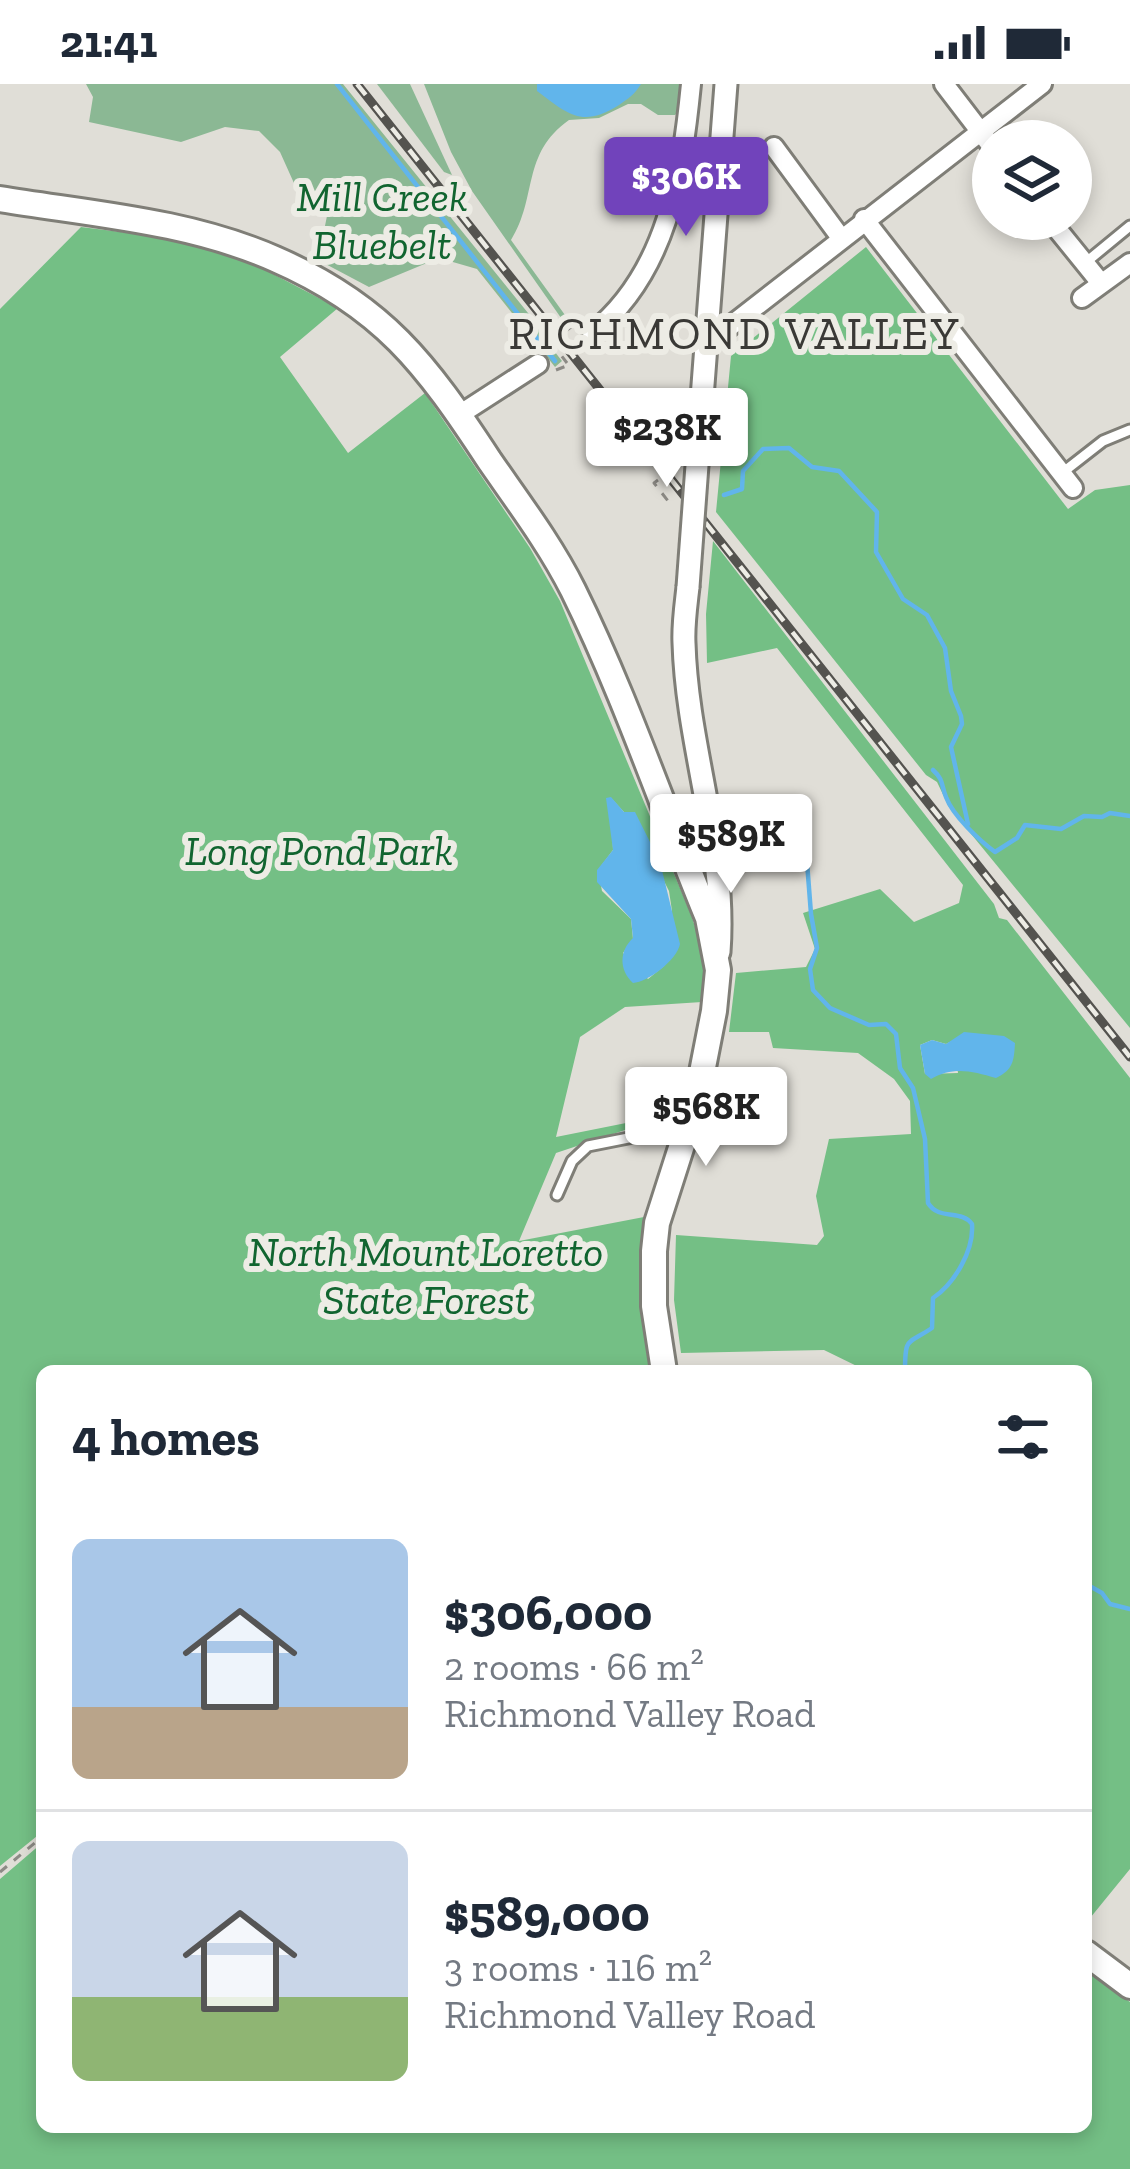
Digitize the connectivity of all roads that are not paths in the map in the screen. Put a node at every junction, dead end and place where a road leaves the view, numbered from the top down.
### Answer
1 (692, 84) edge
2 (726, 84) edge
3 (944, 84) edge
4 (1042, 84) edge
5 (994, 120) edge
6 (972, 122) edge
7 (972, 136) edge
8 (775, 147) dead end
9 (0, 199) edge
10 (865, 219) junction
11 (1130, 226) edge
12 (841, 238) junction
13 (1066, 240) edge
14 (1084, 263) junction
15 (1130, 263) edge
16 (1100, 282) junction
17 (1082, 298) dead end
18 (592, 333) dead end
19 (706, 345) junction
20 (538, 364) dead end
21 (459, 415) junction
22 (1130, 430) edge
23 (1067, 481) joint
24 (708, 816) junction
25 (676, 841) junction
26 (718, 970) junction
27 (689, 1126) junction
28 (557, 1196) dead end
29 (663, 1365) edge
30 (1092, 1958) edge
31 (1130, 1986) edge

1 - 18 street
2 - 19 street
3 - 6 street
4 - 5 street
7 - 10 street
8 - 12 street
9 - 21 main road
10 - 12 street
10 - 23 street
11 - 14 lane
12 - 19 street
13 - 14 street
14 - 16 street
15 - 16 street
16 - 17 street
19 - 24 street, bridge
20 - 21 street
21 - 25 main road
22 - 23 lane
24 - 25 street
24 - 26 street
25 - 26 main road
26 - 27 main road
27 - 28 lane
27 - 29 main road
30 - 31 main road

